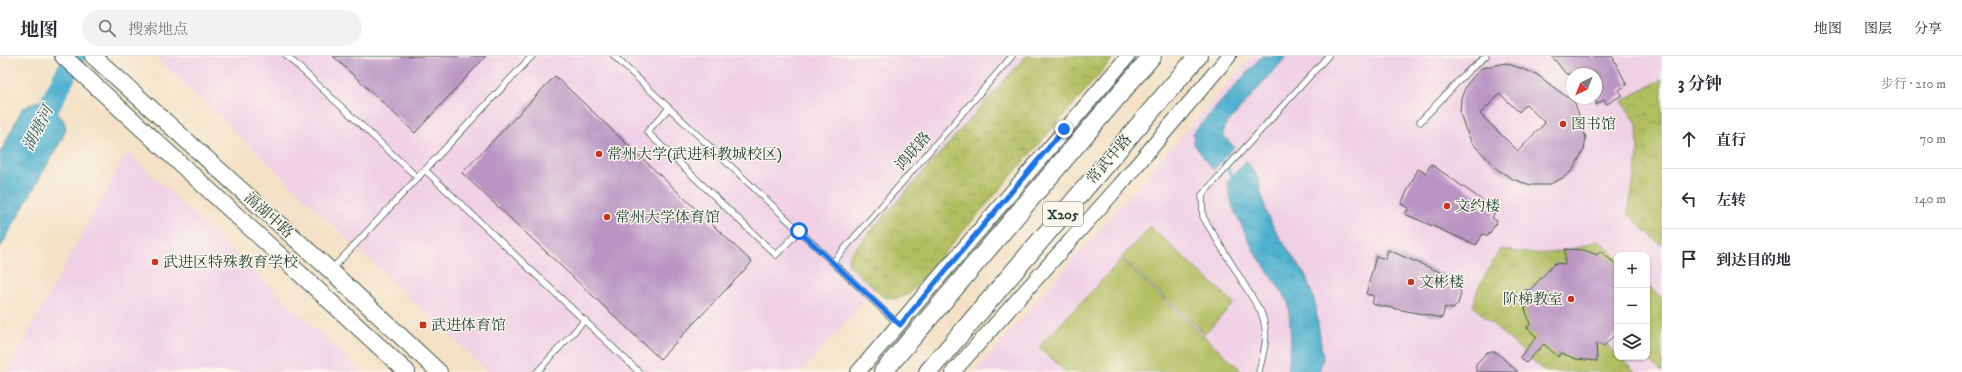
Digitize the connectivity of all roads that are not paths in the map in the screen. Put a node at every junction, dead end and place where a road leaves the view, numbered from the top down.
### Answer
1 (63, 56) edge
2 (287, 56) edge
3 (532, 56) edge
4 (1012, 56) edge
5 (1128, 56) edge
6 (1152, 56) edge
7 (1198, 56) edge
8 (1229, 56) edge
9 (1328, 56) edge
10 (1486, 56) edge
11 (616, 57) edge
12 (95, 58) edge
13 (669, 108) junction
14 (1420, 122) dead end
15 (425, 170) junction
16 (418, 178) junction
17 (799, 231) junction
18 (833, 262) junction
19 (331, 271) junction
20 (585, 320) junction
21 (900, 325) junction
22 (407, 372) edge
23 (440, 372) edge
24 (537, 372) edge
25 (639, 372) edge
26 (858, 372) edge
27 (883, 372) edge
28 (928, 372) edge
29 (953, 372) edge
30 (1259, 372) edge

1 - 22 main road, 滆湖中路
2 - 16 lane
3 - 15 lane
4 - 18 lane, 鸿联路
5 - 21 street
6 - 27 main road, X205
7 - 28 main road, 常武中路 / X205
8 - 29 street
9 - 30 lane
10 - 14 lane
11 - 13 lane
12 - 19 main road, 滆湖中路
13 - 17 lane
13 - 17 lane
15 - 16 lane
15 - 20 lane
16 - 19 lane
17 - 18 lane
18 - 21 lane
19 - 23 main road, 滆湖中路
20 - 24 lane
20 - 25 lane
21 - 26 street

